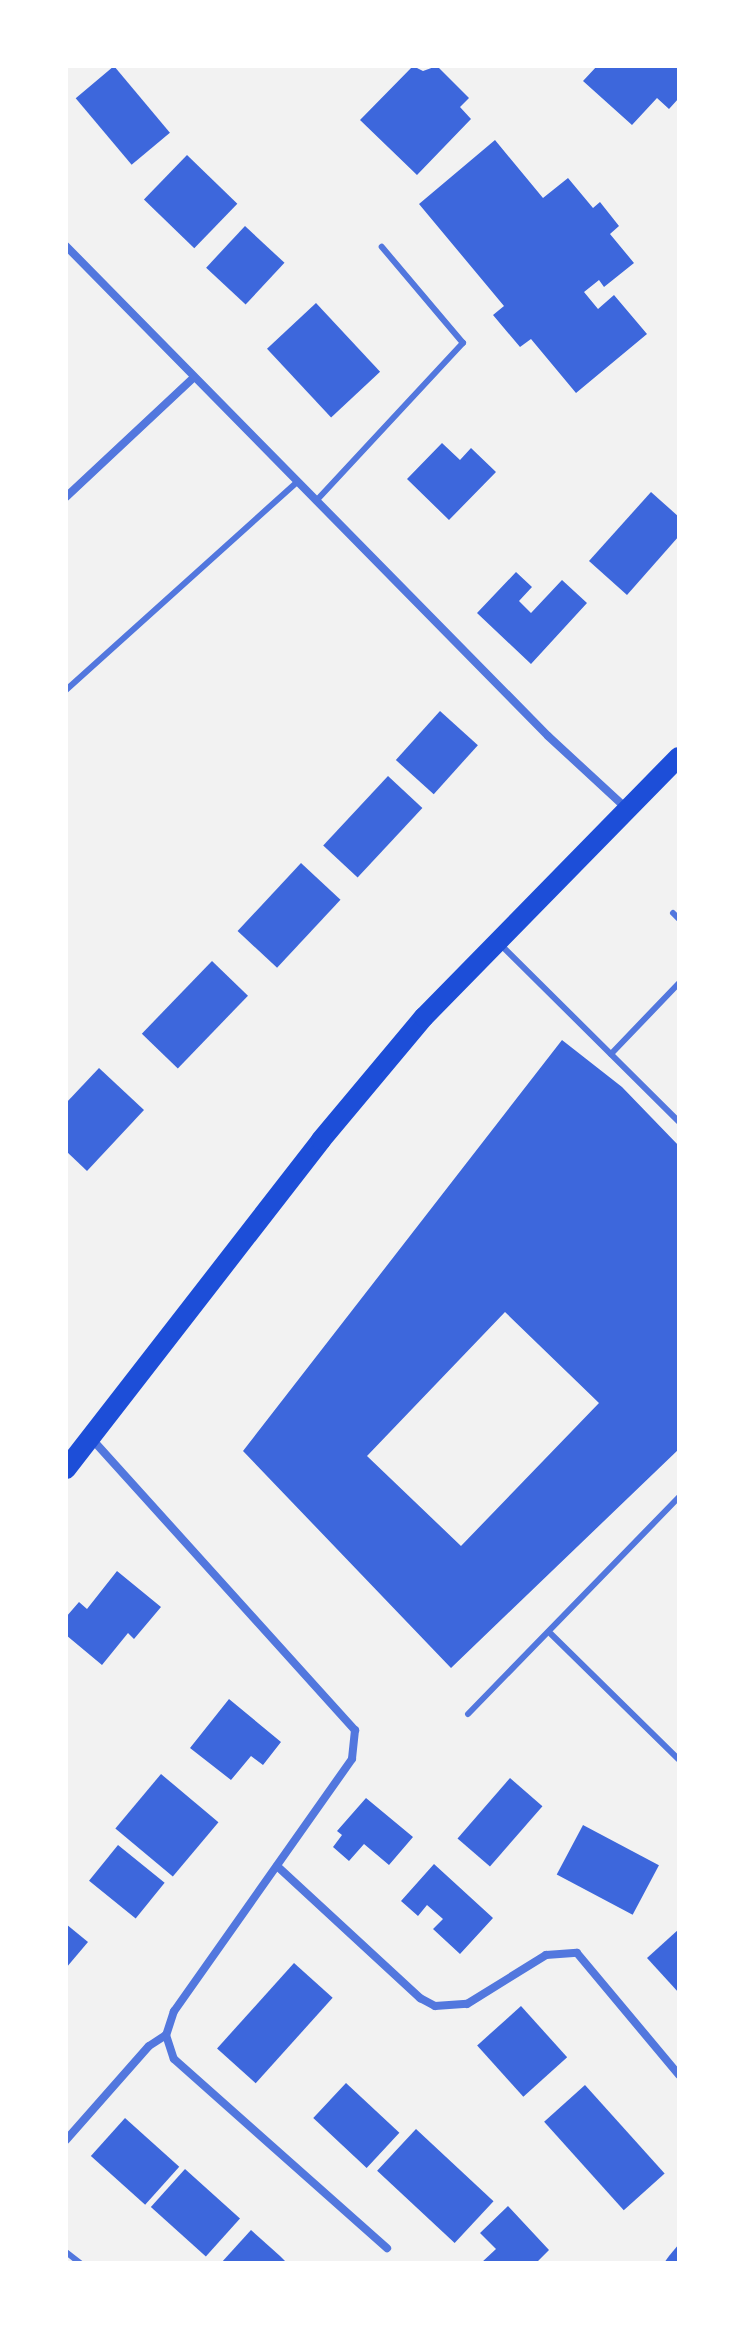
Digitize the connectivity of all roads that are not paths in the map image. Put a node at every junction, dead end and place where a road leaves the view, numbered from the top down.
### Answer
1 (382, 247) dead end
2 (67, 251) edge
3 (193, 378) junction
4 (297, 482) junction
5 (66, 497) edge
6 (316, 501) junction
7 (66, 690) edge
8 (679, 757) edge
9 (627, 809) junction
10 (500, 944) junction
11 (679, 983) edge
12 (611, 1054) junction
13 (679, 1122) edge
14 (91, 1438) junction
15 (66, 1469) edge
16 (679, 1497) edge
17 (551, 1634) junction
18 (468, 1714) dead end
19 (679, 1760) edge
20 (277, 1866) junction
21 (166, 2035) junction
22 (679, 2075) edge
23 (66, 2140) edge
24 (387, 2248) dead end
25 (66, 2252) edge
26 (80, 2263) edge

1 - 6 lane
2 - 3 street
3 - 4 street
3 - 5 street
4 - 6 street
4 - 7 lane
6 - 9 street
8 - 9 main road
9 - 10 main road
10 - 12 lane
10 - 14 main road
11 - 12 lane
12 - 13 lane
14 - 15 main road
14 - 20 street
16 - 17 lane
17 - 18 lane
17 - 19 lane
20 - 21 street
20 - 22 street
21 - 23 street
21 - 24 street
25 - 26 lane

